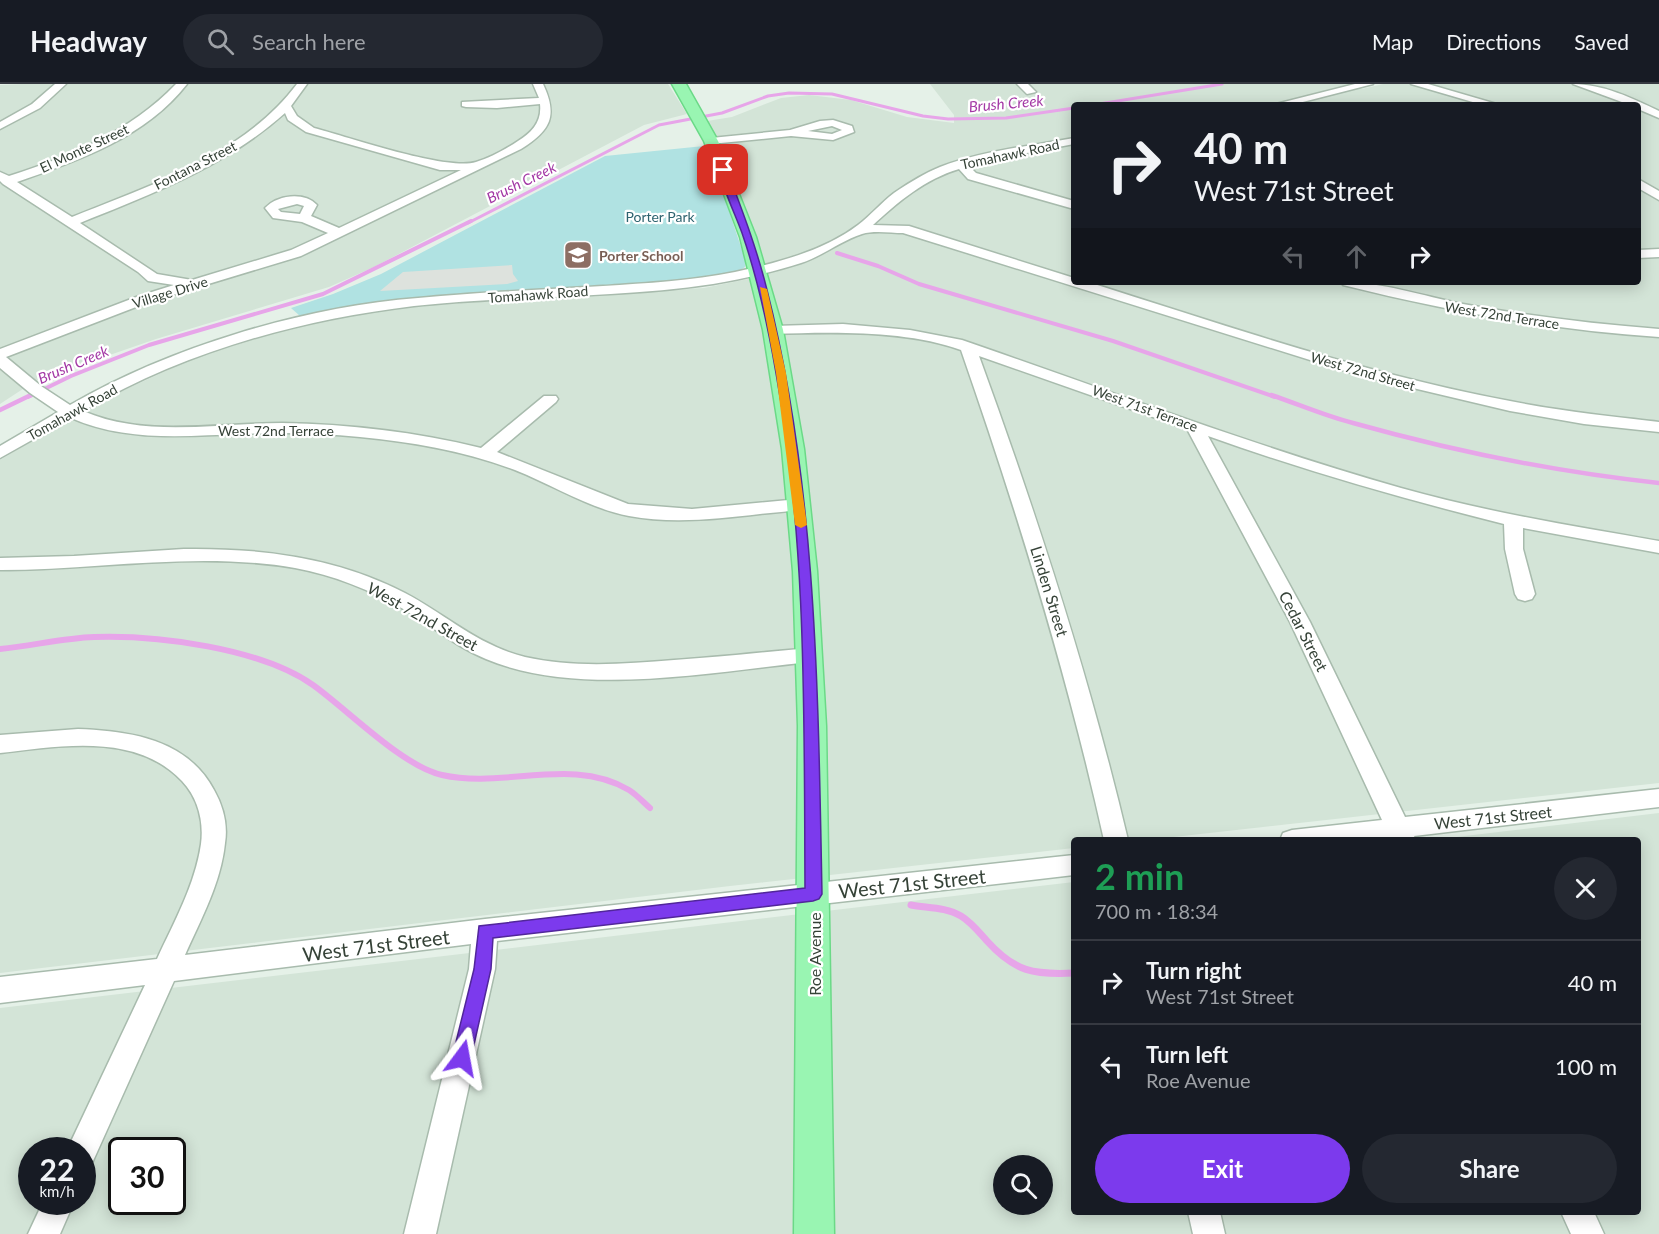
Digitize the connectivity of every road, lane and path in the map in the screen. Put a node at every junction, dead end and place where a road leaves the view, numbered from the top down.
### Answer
1 (61, 84) edge
2 (182, 84) edge
3 (302, 84) edge
4 (538, 84) edge
5 (679, 84) edge
6 (1022, 84) edge
7 (1368, 84) edge
8 (1406, 84) edge
9 (1578, 84) edge
10 (1418, 85) edge
11 (1031, 92) dead end
12 (544, 101) junction
13 (1318, 101) edge
14 (1290, 102) edge
15 (1483, 102) edge
16 (1632, 102) edge
17 (465, 104) dead end
18 (1641, 106) edge
19 (287, 107) junction
20 (1659, 115) edge
21 (702, 125) junction
22 (0, 126) edge
23 (303, 127) junction
24 (255, 132) junction
25 (791, 133) dead end
26 (1071, 142) edge
27 (1059, 144) junction
28 (1071, 146) edge
29 (960, 164) junction
30 (440, 166) junction
31 (478, 166) junction
32 (930, 177) junction
33 (4, 179) edge
34 (451, 179) junction
35 (981, 179) junction
36 (1641, 185) edge
37 (1659, 196) edge
38 (1071, 204) edge
39 (881, 213) junction
40 (304, 218) dead end
41 (71, 222) junction
42 (861, 229) junction
43 (904, 230) junction
44 (340, 233) junction
45 (1659, 253) edge
46 (1641, 254) edge
47 (758, 271) junction
48 (153, 278) junction
49 (1071, 281) edge
50 (193, 284) junction
51 (1084, 285) edge
52 (1360, 285) edge
53 (144, 299) junction
54 (773, 330) junction
55 (1659, 333) edge
56 (968, 347) junction
57 (0, 354) edge
58 (0, 360) edge
59 (550, 399) dead end
60 (69, 412) junction
61 (1194, 426) junction
62 (1659, 427) edge
63 (0, 453) edge
64 (484, 454) junction
65 (799, 504) junction
66 (1512, 521) junction
67 (1659, 548) edge
68 (0, 564) edge
69 (1525, 594) dead end
70 (810, 655) junction
71 (0, 744) edge
72 (1659, 798) edge
73 (1402, 834) edge
74 (1115, 837) edge
75 (1347, 837) edge
76 (1071, 865) edge
77 (813, 894) junction
78 (485, 932) junction
79 (164, 970) junction
80 (0, 990) edge
81 (88, 1137) edge
82 (53, 1215) edge
83 (1205, 1215) edge
84 (1578, 1215) edge
85 (44, 1234) edge
86 (420, 1234) edge
87 (814, 1234) edge
88 (1209, 1234) edge
89 (1588, 1234) edge

1 - 22 street
2 - 33 street, El Monte Street
3 - 19 street, Fontana Street
4 - 12 street
5 - 21 main road, Roe Avenue
6 - 11 street
7 - 13 street
8 - 10 street
9 - 16 street
10 - 15 street
12 - 17 street
12 - 31 street, Village Drive
13 - 14 street
18 - 20 street
19 - 23 street
19 - 24 street, Fontana Street
21 - 25 street
21 - 47 main road, Roe Avenue
23 - 24 street
23 - 30 street
24 - 41 street, Fontana Street
26 - 27 street, Tomahawk Road
27 - 28 street
27 - 29 street, Tomahawk Road
29 - 32 street, Tomahawk Road
29 - 35 street
30 - 31 street
30 - 34 street
31 - 34 street, Village Drive
32 - 35 street
32 - 39 street, Tomahawk Road
33 - 41 street
34 - 44 street, Village Drive
35 - 38 street
36 - 37 street
39 - 42 street, Tomahawk Road
39 - 43 street, West 72nd Street
40 - 44 street
41 - 48 street
42 - 43 street, West 72nd Street
42 - 47 street, Tomahawk Road
43 - 49 street, West 72nd Street
44 - 50 street, Village Drive
45 - 46 street
47 - 54 main road, Roe Avenue
47 - 60 street, Tomahawk Road
48 - 50 street
48 - 53 street
50 - 53 street, Village Drive
51 - 62 street, West 72nd Street
52 - 55 street, West 72nd Terrace
53 - 57 street, Village Drive
54 - 56 street, West 71st Terrace
54 - 65 main road, Roe Avenue
56 - 61 street, West 71st Terrace
56 - 74 street, Linden Street
58 - 60 street, West 72nd Terrace
59 - 64 street
60 - 63 street, Tomahawk Road
60 - 64 street, West 72nd Terrace
61 - 66 street, West 71st Terrace
61 - 73 street, Cedar Street
64 - 65 street, West 72nd Terrace
65 - 70 main road, Roe Avenue
66 - 67 street, West 71st Terrace
66 - 69 street
68 - 70 street, West 72nd Street
70 - 77 main road, Roe Avenue
71 - 79 street
72 - 73 street, West 71st Street
73 - 75 street, West 71st Street
76 - 77 street, West 71st Street
77 - 78 street, West 71st Street
77 - 87 main road, Roe Avenue
78 - 79 street, West 71st Street
78 - 86 street
79 - 80 street, West 71st Street
79 - 81 street
82 - 85 street
83 - 88 street
84 - 89 street

